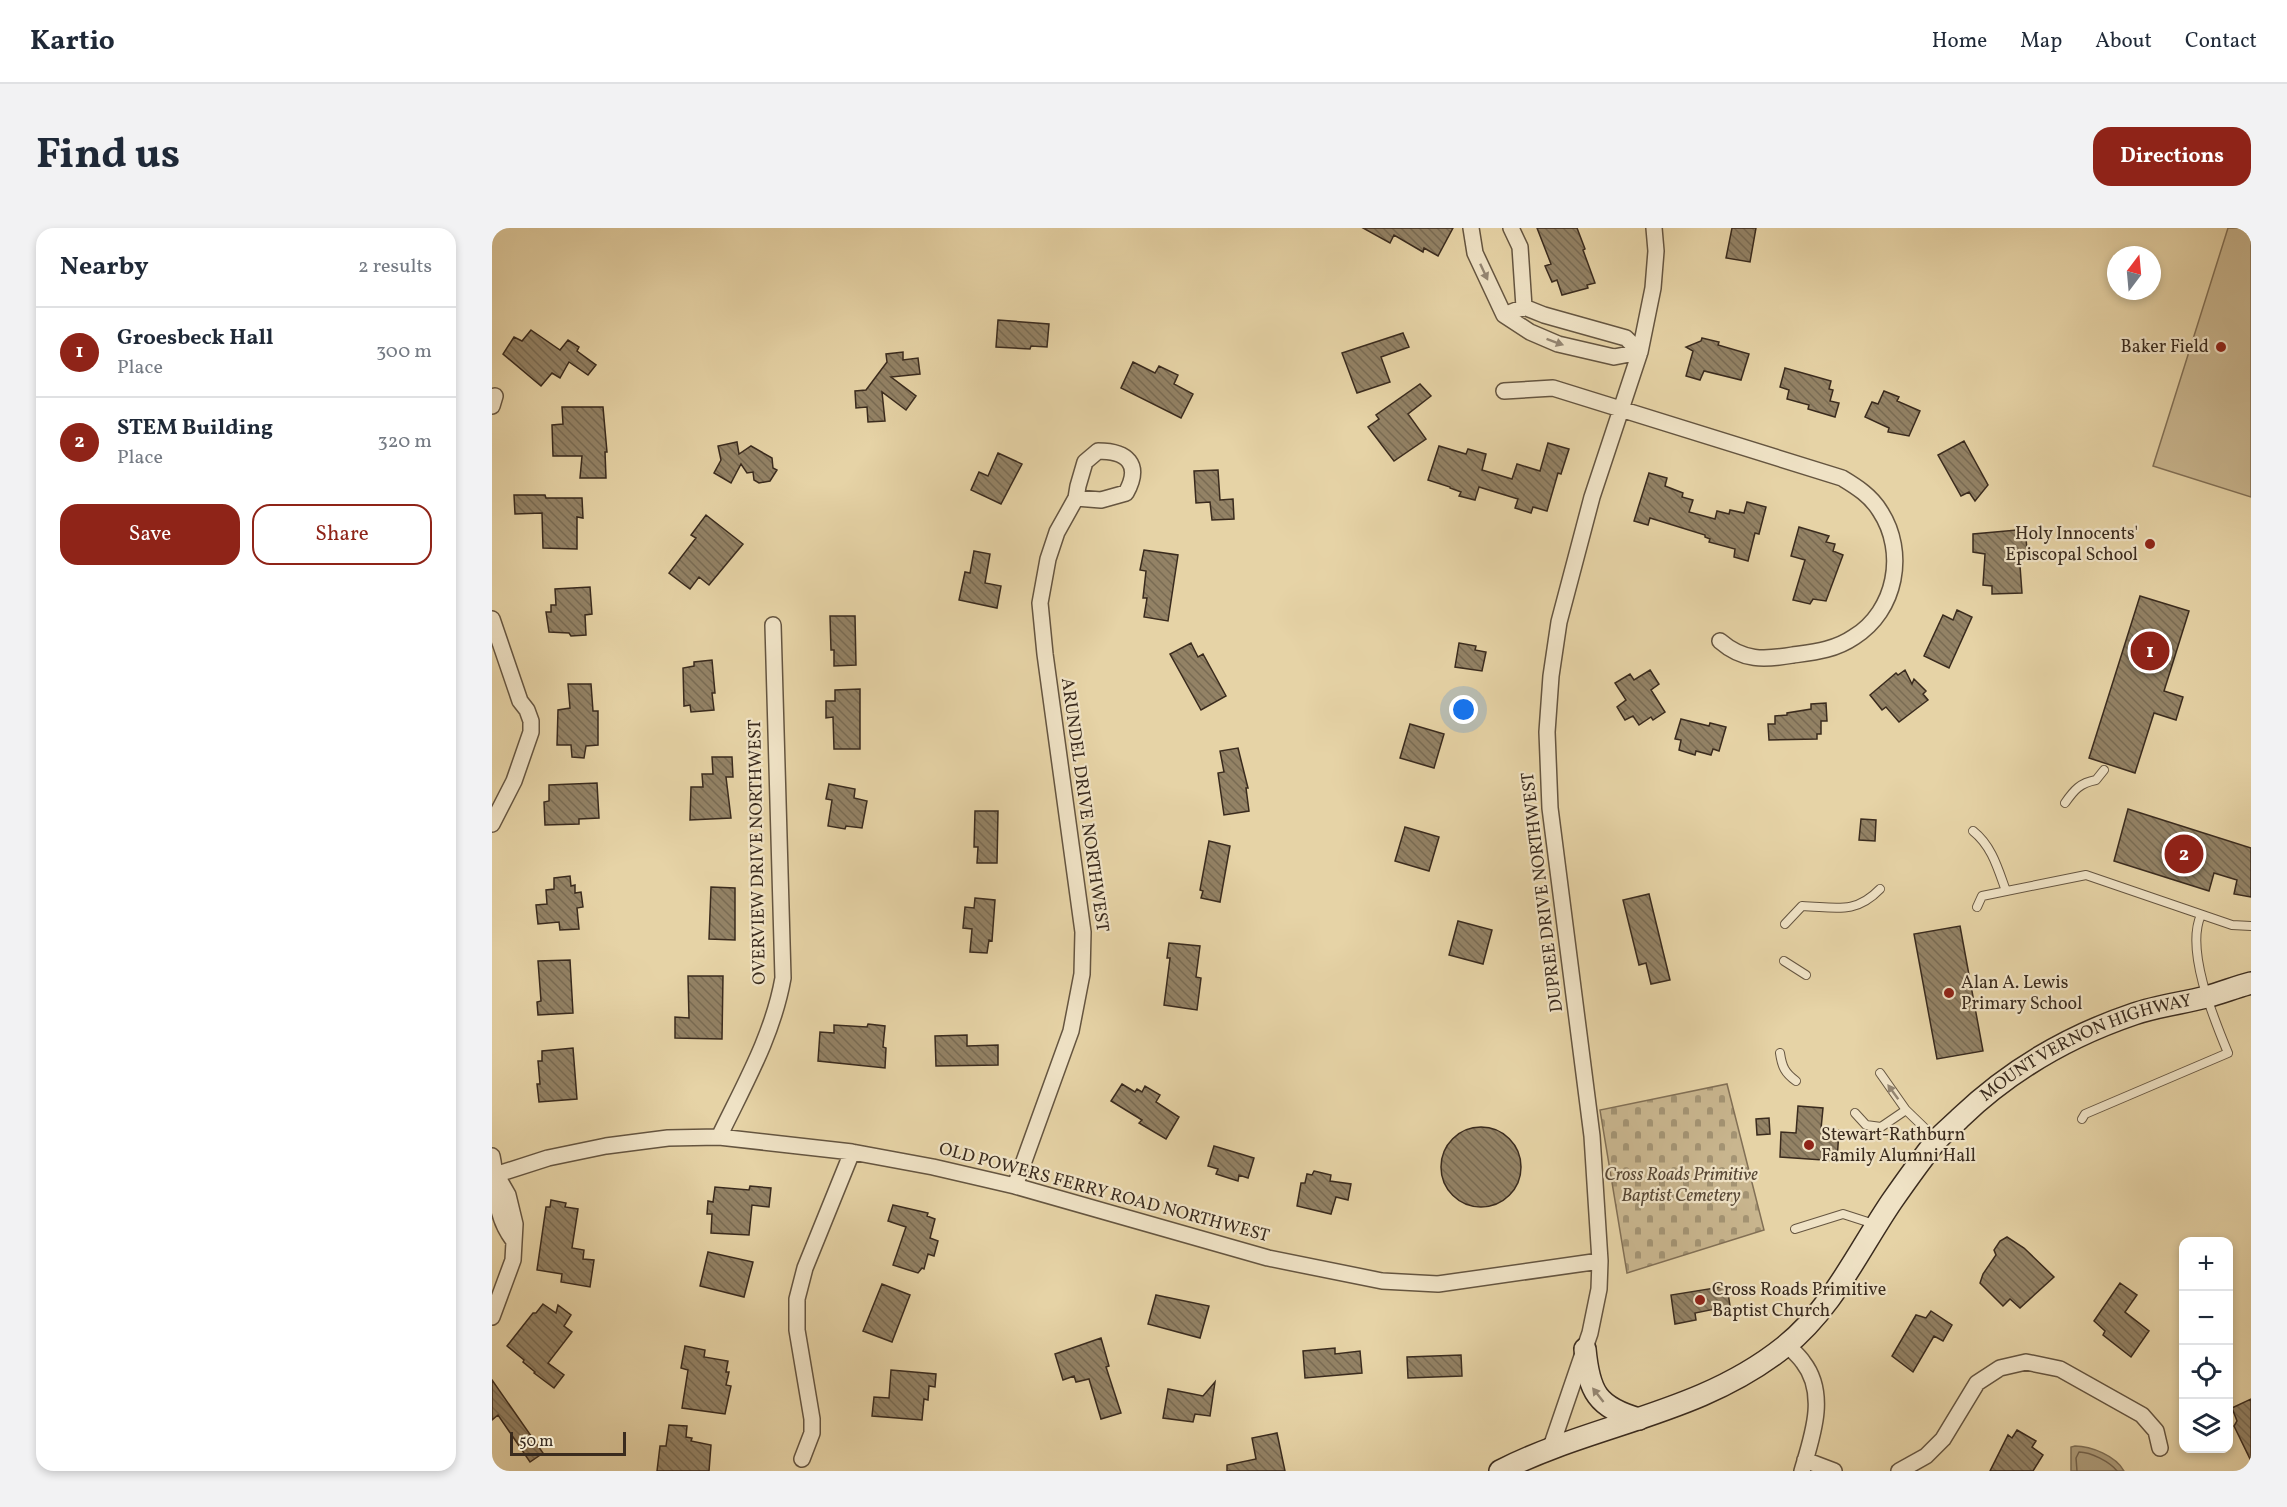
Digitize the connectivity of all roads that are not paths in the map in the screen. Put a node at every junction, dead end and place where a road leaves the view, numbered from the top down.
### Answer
1 (1471, 228) edge
2 (1511, 228) edge
3 (1654, 228) edge
4 (1524, 307) junction
5 (1504, 315) junction
6 (1640, 352) junction
7 (1504, 391) dead end
8 (1622, 409) junction
9 (1076, 498) dead end
10 (492, 620) edge
11 (773, 625) dead end
12 (1720, 642) dead end
13 (2104, 770) dead end
14 (2065, 802) dead end
15 (492, 824) edge
16 (1973, 831) dead end
17 (1880, 889) dead end
18 (2006, 891) junction
19 (1977, 907) dead end
20 (2200, 915) junction
21 (1785, 924) dead end
22 (2251, 926) edge
23 (1784, 961) dead end
24 (1806, 975) dead end
25 (2251, 983) edge
26 (2207, 996) junction
27 (1780, 1053) dead end
28 (1880, 1073) dead end
29 (1796, 1081) dead end
30 (1906, 1110) junction
31 (1855, 1113) dead end
32 (2082, 1119) dead end
33 (719, 1137) junction
34 (1937, 1140) junction
35 (852, 1152) junction
36 (492, 1156) edge
37 (494, 1175) edge
38 (1015, 1186) junction
39 (1877, 1225) junction
40 (1795, 1229) dead end
41 (1600, 1261) junction
42 (492, 1317) edge
43 (1787, 1345) junction
44 (1585, 1349) junction
45 (1639, 1419) junction
46 (2160, 1448) dead end
47 (1550, 1450) junction
48 (802, 1459) dead end
49 (1804, 1466) edge
50 (1500, 1471) edge
51 (1543, 1471) edge
52 (1834, 1471) edge
53 (1899, 1471) edge

1 -> 5 street
2 - 4 street
3 - 6 street, DUPREE DRIVE NORTHWEST
4 - 5 street
4 - 6 street
5 -> 6 street
6 - 8 street, DUPREE DRIVE NORTHWEST
7 - 8 street
8 - 12 street
8 - 41 street, DUPREE DRIVE NORTHWEST
9 - 38 street, ARUNDEL DRIVE NORTHWEST
10 - 15 street
11 - 33 street, OVERVIEW DRIVE NORTHWEST
13 - 14 lane
16 - 18 lane
17 - 21 lane
18 - 19 lane
18 - 20 lane
20 - 22 lane
20 - 26 lane
23 - 24 lane
25 - 26 street, MOUNT VERNON HIGHWAY
26 - 32 lane
26 - 34 street, MOUNT VERNON HIGHWAY
27 - 29 lane
30 -> 28 lane
30 - 31 lane
30 - 34 lane
33 - 35 street, OLD POWERS FERRY ROAD NORTHWEST
33 - 37 street, OLD POWERS FERRY ROAD NORTHWEST
34 - 39 street, MOUNT VERNON HIGHWAY
35 - 38 street, OLD POWERS FERRY ROAD NORTHWEST
35 - 48 street
36 - 37 street
37 - 42 street
38 - 41 street, OLD POWERS FERRY ROAD NORTHWEST
39 - 40 lane
39 - 43 street, MOUNT VERNON HIGHWAY
41 - 44 street, DUPREE DRIVE NORTHWEST
43 - 45 street, MOUNT VERNON HIGHWAY
43 - 49 street
45 -> 44 street
44 - 47 street, DUPREE DRIVE NORTHWEST
45 - 47 street
46 - 53 street
47 - 50 street
47 - 51 street
49 - 52 street

